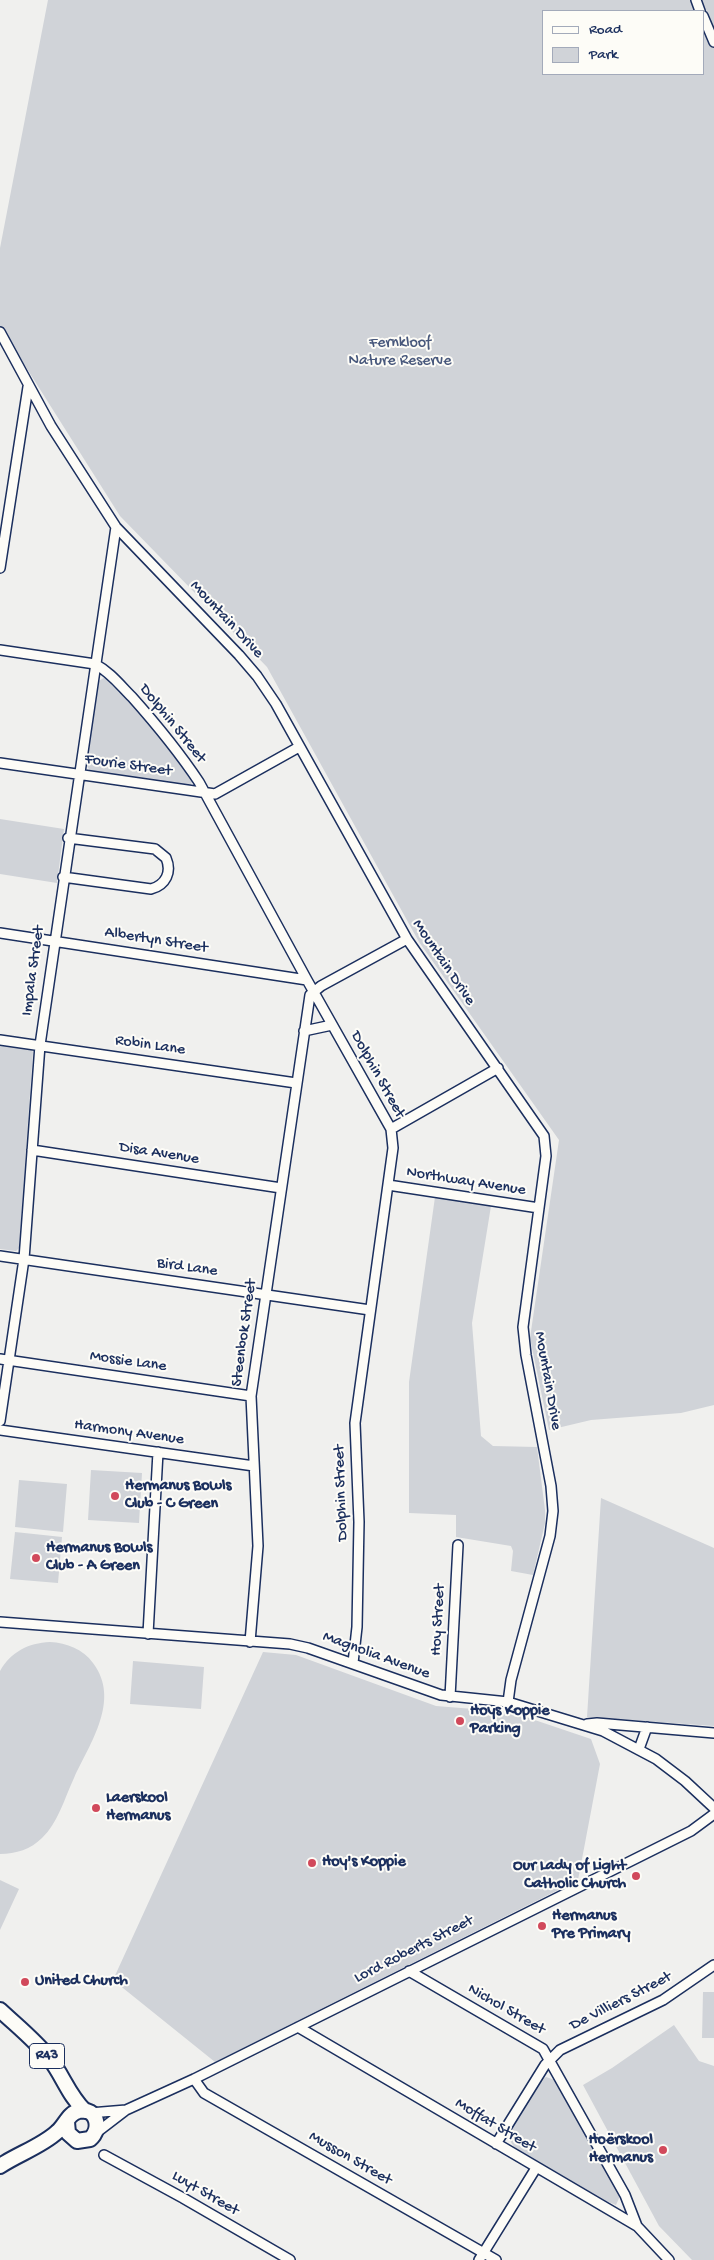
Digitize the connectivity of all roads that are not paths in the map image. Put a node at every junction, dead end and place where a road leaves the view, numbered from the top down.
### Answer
1 (704, 18) edge
2 (714, 42) edge
3 (0, 332) edge
4 (28, 387) junction
5 (116, 527) junction
6 (0, 568) edge
7 (0, 650) edge
8 (95, 664) junction
9 (299, 747) junction
10 (0, 763) edge
11 (78, 774) junction
12 (204, 793) junction
13 (68, 838) junction
14 (63, 878) junction
15 (0, 933) edge
16 (407, 938) junction
17 (53, 941) junction
18 (306, 980) junction
19 (313, 992) junction
20 (332, 1025) junction
21 (304, 1032) junction
22 (0, 1040) edge
23 (40, 1045) junction
24 (498, 1068) junction
25 (296, 1083) junction
26 (391, 1129) junction
27 (32, 1150) junction
28 (388, 1186) junction
29 (281, 1188) junction
30 (539, 1208) junction
31 (0, 1256) edge
32 (24, 1259) junction
33 (265, 1294) junction
34 (370, 1310) junction
35 (4, 1359) edge
36 (251, 1396) junction
37 (0, 1421) edge
38 (0, 1430) edge
39 (158, 1452) junction
40 (254, 1466) junction
41 (458, 1545) dead end
42 (0, 1622) edge
43 (148, 1634) junction
44 (250, 1642) junction
45 (353, 1663) junction
46 (450, 1697) junction
47 (508, 1702) junction
48 (584, 1724) junction
49 (647, 1727) junction
50 (714, 1733) edge
51 (639, 1749) junction
52 (714, 1808) edge
53 (714, 1814) edge
54 (714, 1965) edge
55 (409, 1972) junction
56 (0, 2010) edge
57 (0, 2019) edge
58 (298, 2028) junction
59 (549, 2059) junction
60 (194, 2079) junction
61 (126, 2110) junction
62 (88, 2112) junction
63 (68, 2120) junction
64 (96, 2133) junction
65 (74, 2140) junction
66 (496, 2144) junction
67 (104, 2155) dead end
68 (0, 2166) edge
69 (536, 2168) junction
70 (0, 2176) edge
71 (637, 2226) junction
72 (481, 2257) edge
73 (290, 2260) edge
74 (496, 2260) edge
75 (669, 2260) edge

1 - 2 street
3 - 4 street, Mountain Drive
4 - 5 street, Mountain Drive
4 - 6 street
5 - 8 street, Impala Street
5 - 9 street, Mountain Drive
7 - 8 street
8 - 11 street, Impala Street
8 - 12 street, Dolphin Street
9 - 12 street, Fourie Street
9 - 16 street, Mountain Drive
10 - 11 street, Fourie Street
11 - 12 street, Fourie Street
11 - 13 street, Impala Street
12 - 18 street, Dolphin Street
13 - 14 street, Impala Street
13 - 14 street
14 - 17 street, Impala Street
15 - 17 street, Albertyn Street
16 - 19 street
16 - 24 street, Mountain Drive
17 - 18 street, Albertyn Street
17 - 23 street, Impala Street
18 - 19 street, Dolphin Street
19 - 20 street, Dolphin Street
19 - 21 street, Steenbok Street
20 - 21 street
20 - 26 street, Dolphin Street
21 - 25 street, Steenbok Street
22 - 23 street, Robin Lane
23 - 25 street, Robin Lane
23 - 27 street, Impala Street
24 - 26 street
24 - 30 street, Mountain Drive
25 - 29 street, Steenbok Street
26 - 28 street, Dolphin Street
27 - 29 street, Disa Avenue
27 - 32 street, Impala Street
28 - 30 street, Northway Avenue
28 - 34 street, Dolphin Street
29 - 33 street, Steenbok Street
30 - 47 street, Mountain Drive
31 - 32 street, Bird Lane
32 - 33 street, Bird Lane
32 - 35 street, Impala Street
33 - 34 street, Bird Lane
33 - 36 street, Steenbok Street
34 - 45 street, Dolphin Street
35 - 36 street, Mossie Lane
35 - 37 street, Impala Street
36 - 40 street, Steenbok Street
38 - 39 street, Harmony Avenue
39 - 40 street, Harmony Avenue
39 - 43 street
40 - 44 street, Steenbok Street
41 - 46 street, Hoy Street
42 - 43 street, Magnolia Avenue
43 - 44 street, Magnolia Avenue
44 - 45 street, Magnolia Avenue
45 - 46 street, Magnolia Avenue
46 - 47 street, Magnolia Avenue
47 - 48 street, Magnolia Avenue
48 - 49 street
48 - 51 street, Magnolia Avenue
49 - 50 street
49 - 51 street
51 - 52 street, Magnolia Avenue
53 - 55 street, Lord Roberts Street
54 - 59 street, De Villiers Street
55 - 58 street, Lord Roberts Street
55 - 59 street, Nichol Street
56 - 62 main road, R43
57 - 63 main road, R43
58 - 60 street, Lord Roberts Street
58 - 66 street, Moffat Street
59 - 66 street, De Villiers Street
59 - 71 street, Nichol Street
60 - 61 street, Lord Roberts Street
60 - 72 street, Musson Street
61 - 62 street, Lord Roberts Street
61 - 64 street, Lord Roberts Street
62 - 63 main road, Lord Roberts Street
62 - 64 main road, R43
63 - 65 main road, R43
63 - 68 main road, Lord Roberts Street
64 - 65 main road, Lord Roberts Street
65 - 70 main road, Lord Roberts Street
66 - 69 street, Moffat Street
67 - 73 street, Luyt Street
69 - 71 street, Moffat Street
69 - 72 street
71 - 75 street, Moffat Street
72 - 74 street, Musson Street

